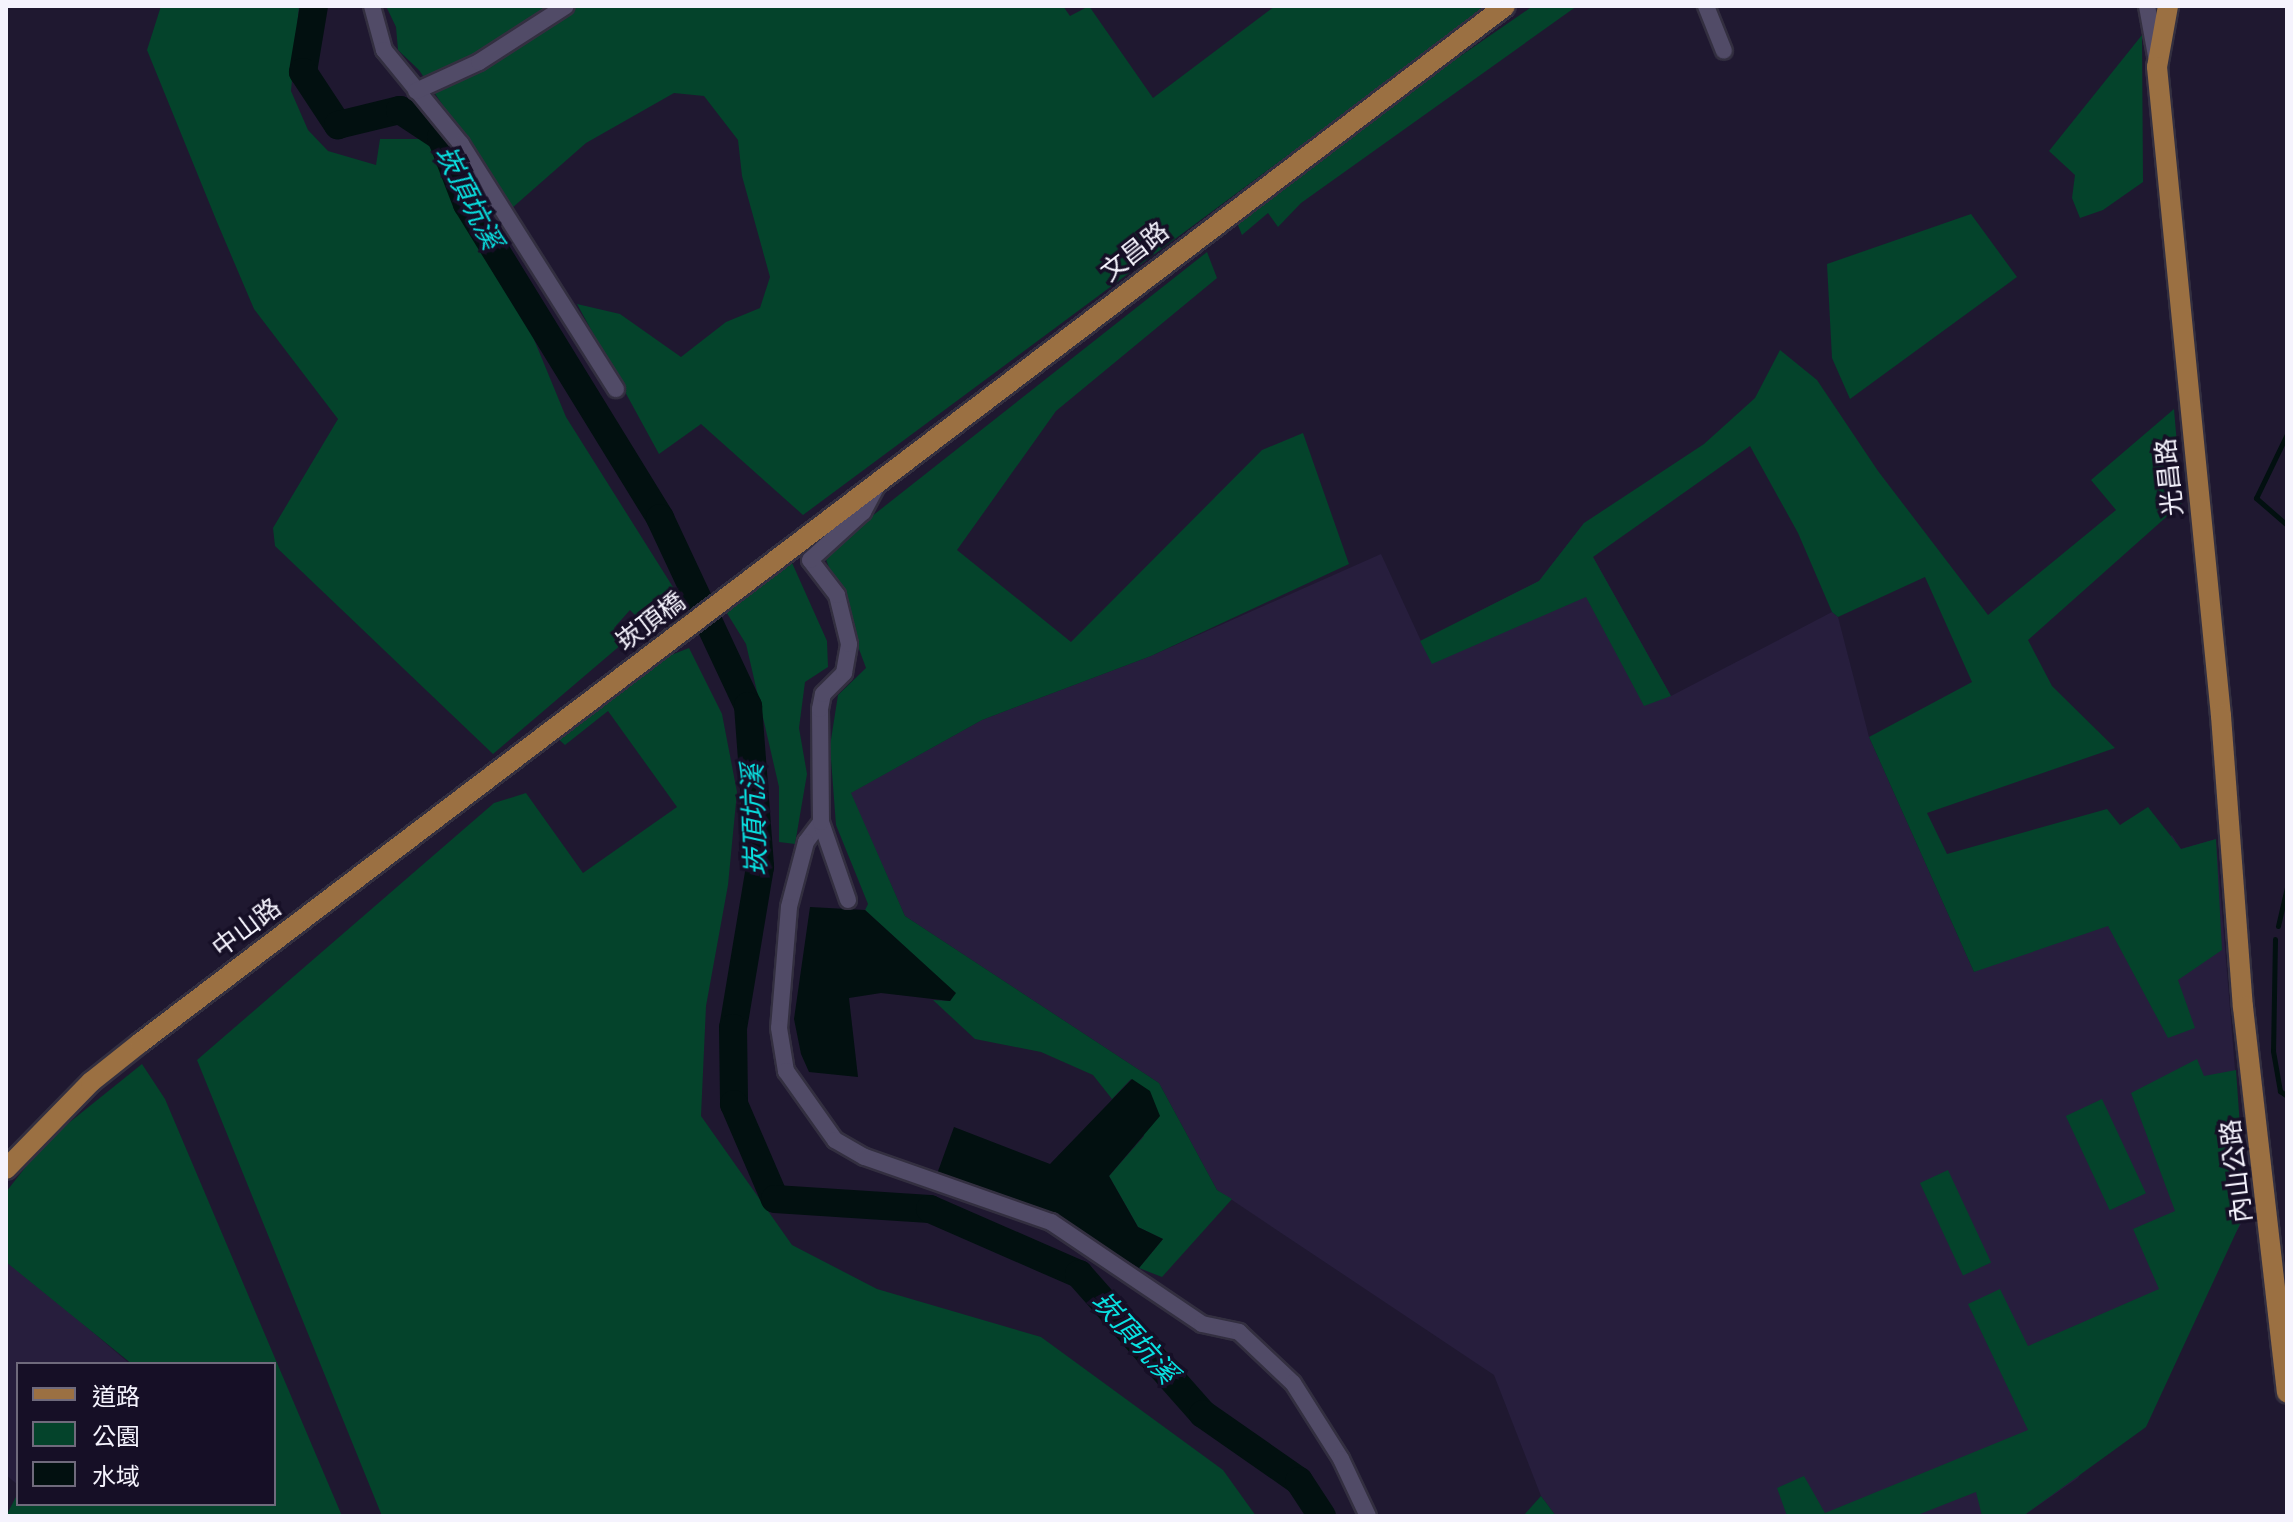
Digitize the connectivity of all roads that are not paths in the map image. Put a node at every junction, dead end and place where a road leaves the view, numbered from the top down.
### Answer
1 (372, 6) edge
2 (566, 6) edge
3 (1505, 6) edge
4 (1706, 6) edge
5 (2147, 6) edge
6 (2168, 6) edge
7 (1724, 51) dead end
8 (2157, 67) junction
9 (416, 91) junction
10 (616, 389) dead end
11 (878, 482) junction
12 (800, 543) joint
13 (533, 742) joint
14 (821, 822) junction
15 (848, 900) dead end
16 (2239, 943) joint
17 (6, 1169) edge
18 (2287, 1393) edge
19 (1368, 1516) edge

1 - 9 street
2 - 9 street
3 - 11 main road, 文昌路
4 - 7 street
5 - 8 street
6 - 8 main road, 光昌路
8 - 16 main road, 光昌路
9 - 10 street
11 - 12 main road, 文昌路
11 - 14 street
12 - 13 main road, 崁頂橋
13 - 17 main road, 中山路
14 - 15 street
14 - 19 street
16 - 18 main road, 內山公路

